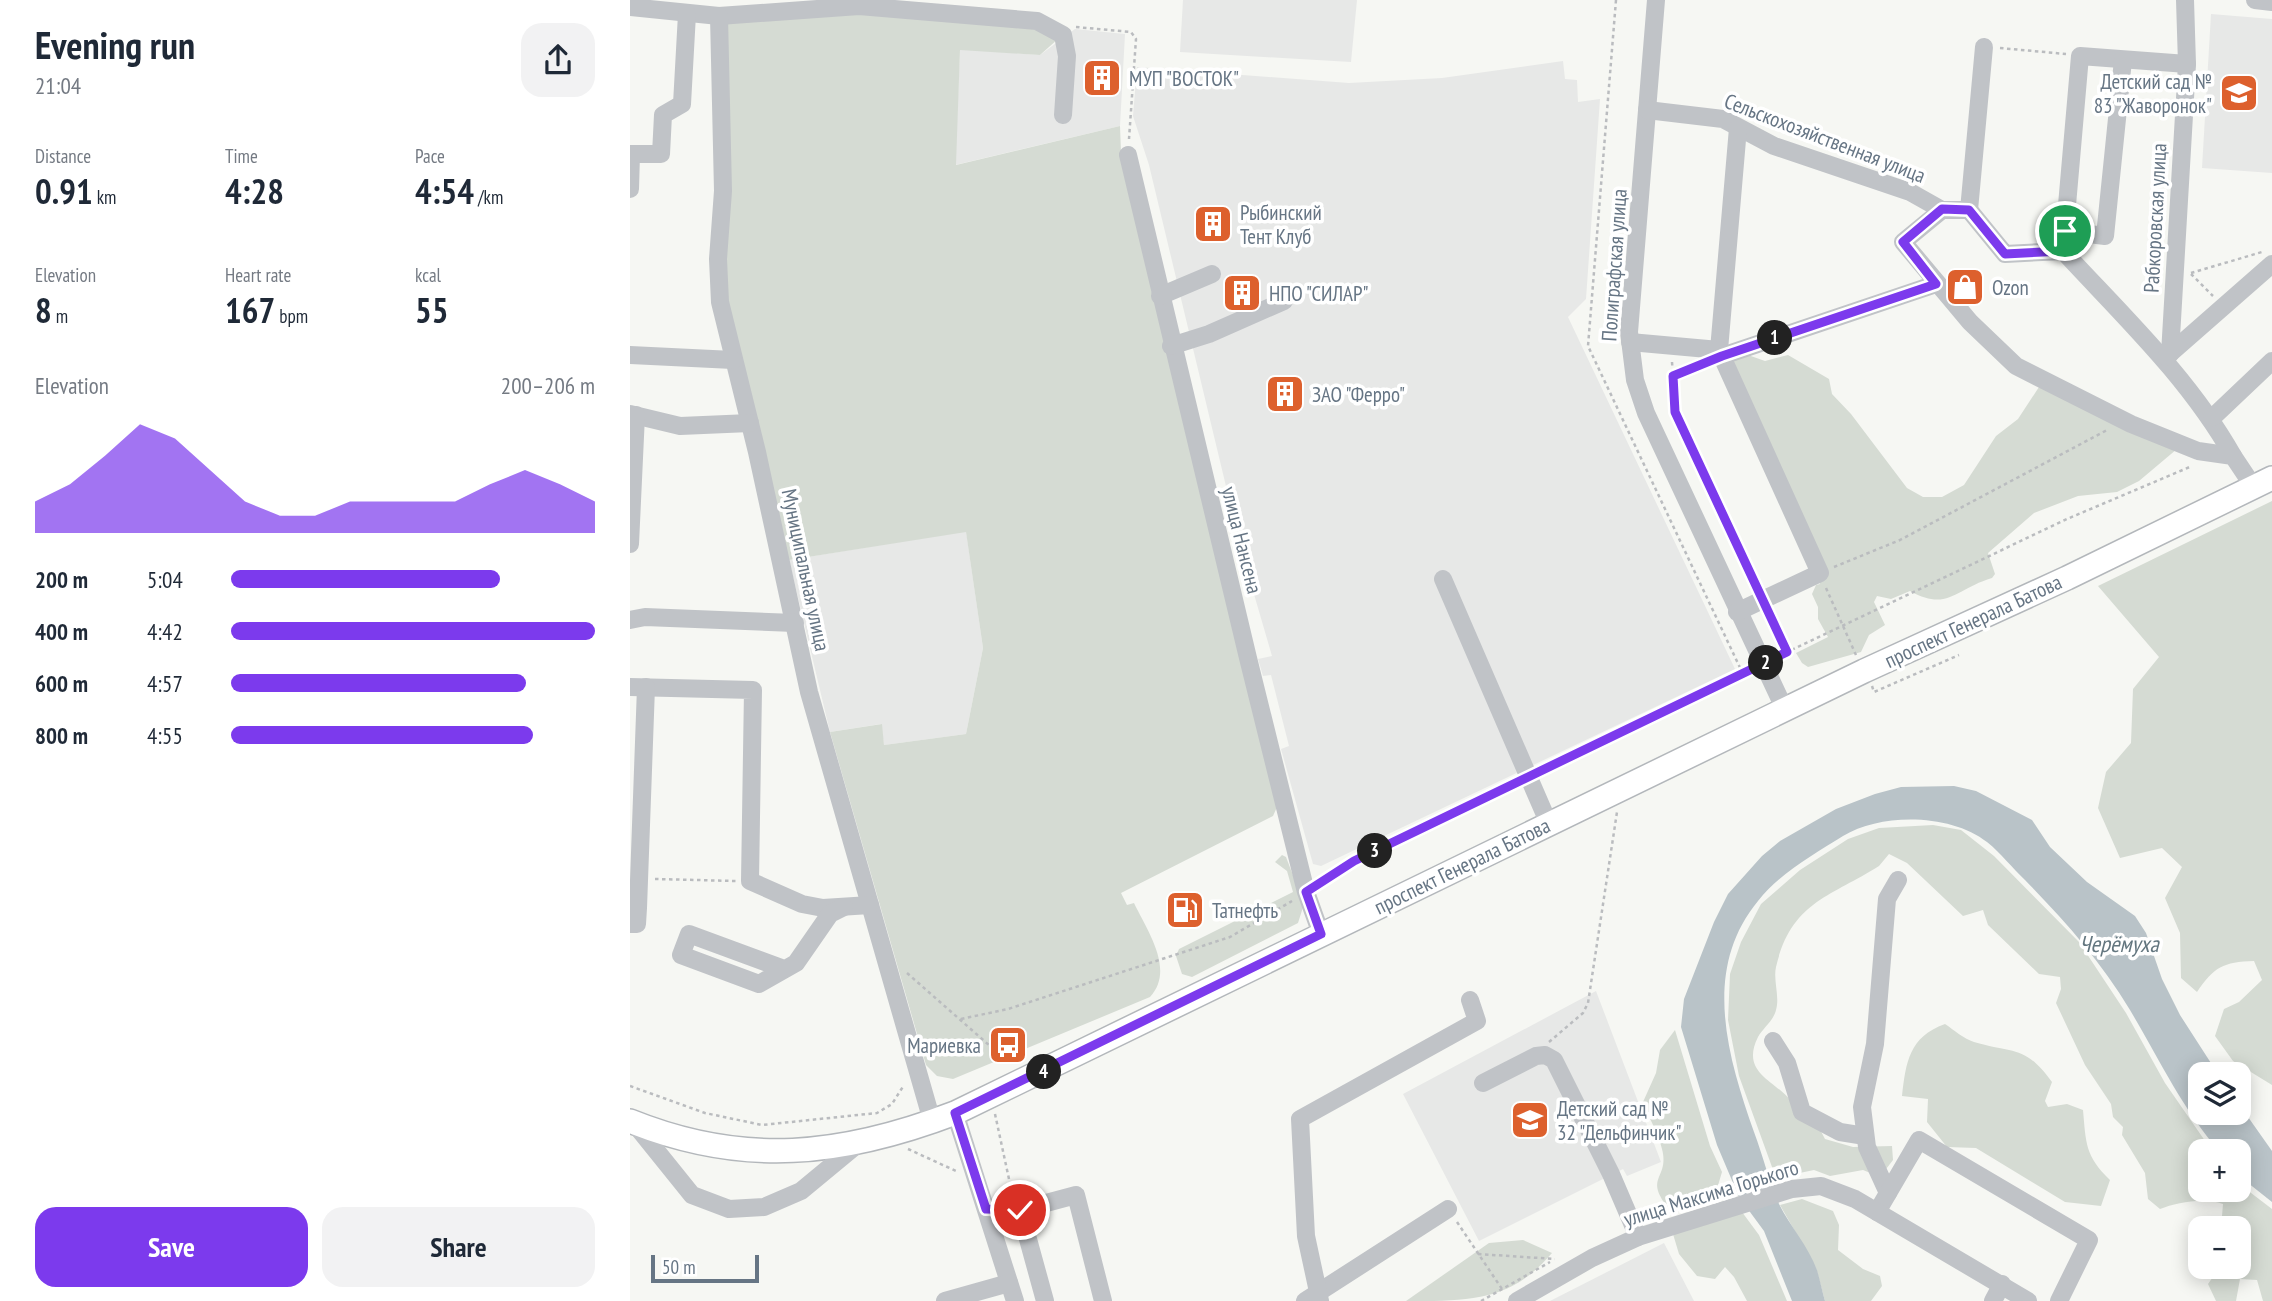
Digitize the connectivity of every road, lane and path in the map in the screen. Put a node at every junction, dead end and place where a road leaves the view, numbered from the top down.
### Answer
1 (1656, 0) edge
2 (2185, 0) edge
3 (2255, 0) edge
4 (2272, 2) edge
5 (800, 5) edge
6 (630, 6) edge
7 (959, 6) edge
8 (687, 14) junction
9 (719, 16) junction
10 (1076, 27) dead end
11 (1984, 47) joint
12 (2080, 56) junction
13 (2123, 60) junction
14 (2187, 65) junction
15 (1647, 110) junction
16 (1063, 115) dead end
17 (1738, 128) junction
18 (631, 154) edge
19 (1128, 155) joint
20 (630, 189) edge
21 (1942, 209) junction
22 (1969, 210) junction
23 (2065, 231) junction
24 (2272, 249) edge
25 (2063, 251) junction
26 (2272, 264) edge
27 (1212, 274) dead end
28 (2183, 276) junction
29 (1936, 284) junction
30 (1160, 296) junction
31 (1284, 301) dead end
32 (2223, 307) junction
33 (1630, 342) junction
34 (1171, 346) junction
35 (1721, 353) junction
36 (630, 355) edge
37 (2166, 357) junction
38 (733, 360) junction
39 (2272, 361) edge
40 (633, 415) edge
41 (2211, 418) junction
42 (2124, 421) junction
43 (750, 423) junction
44 (2233, 456) junction
45 (2196, 465) dead end
46 (2262, 482) edge
47 (630, 544) edge
48 (1820, 573) junction
49 (1443, 579) dead end
50 (1763, 600) junction
51 (1737, 612) junction
52 (630, 620) edge
53 (794, 623) junction
54 (1787, 652) junction
55 (1762, 665) junction
56 (638, 687) edge
57 (1784, 710) junction
58 (1529, 776) junction
59 (1621, 789) junction
60 (1549, 824) junction
61 (639, 878) junction
62 (1898, 880) dead end
63 (750, 881) junction
64 (1306, 892) junction
65 (870, 905) junction
66 (844, 906) junction
67 (630, 924) edge
68 (1321, 934) junction
69 (884, 952) junction
70 (784, 969) junction
71 (1470, 1000) dead end
72 (961, 1019) junction
73 (1773, 1041) dead end
74 (1545, 1055) junction
75 (915, 1061) junction
76 (1007, 1061) dead end
77 (1483, 1083) dead end
78 (630, 1086) edge
79 (995, 1112) dead end
80 (955, 1113) junction
81 (932, 1121) junction
82 (632, 1122) edge
83 (1865, 1136) junction
84 (859, 1143) junction
85 (902, 1146) dead end
86 (978, 1182) junction
87 (1888, 1193) junction
88 (986, 1209) junction
89 (1448, 1209) joint
90 (1018, 1210) junction
91 (1877, 1212) junction
92 (1638, 1237) junction
93 (1478, 1254) junction
94 (1555, 1259) dead end
95 (1040, 1283) junction
96 (2002, 1284) junction
97 (1502, 1289) dead end
98 (1012, 1292) edge
99 (1314, 1299) edge
100 (950, 1300) edge
101 (1045, 1301) edge
102 (1103, 1301) edge
103 (1517, 1301) edge
104 (1993, 1301) edge
105 (2028, 1301) edge
106 (2059, 1301) edge

1 - 15 street, Полиграфская улица
2 - 14 street, Рабкоровская улица
3 - 4 street
5 - 7 street
5 - 9 street
6 - 8 street
7 - 16 street
8 - 9 street
8 - 18 street
9 - 38 street, Муниципальная улица
10 - 19 path
11 - 12 path
11 - 22 street
12 - 13 street
12 - 23 street
13 - 14 street
13 - 23 street
14 - 28 street, Рабкоровская улица
15 - 17 street, Сельскохозяйственная улица
15 - 33 street, Полиграфская улица
17 - 21 street, Сельскохозяйственная улица
17 - 35 street
18 - 20 street
19 - 30 street, улица Нансена
21 - 22 street
21 - 29 street
22 - 25 street
23 - 25 street
24 - 28 path
25 - 37 street
26 - 32 street
27 - 30 street
28 - 32 path
28 - 37 street, Рабкоровская улица
29 - 35 street
29 - 42 street
30 - 34 street, улица Нансена
31 - 34 street
32 - 37 street
33 - 35 street
33 - 51 street, Полиграфская улица
34 - 64 street, улица Нансена
35 - 48 street
35 - 50 path
36 - 38 street
37 - 41 street
38 - 43 street, Муниципальная улица
39 - 41 street
40 - 43 street
40 - 47 street
41 - 44 street
42 - 44 street
42 - 48 path
43 - 53 street, Муниципальная улица
44 - 46 street
45 - 54 path
46 - 57 main road, проспект Генерала Батова
48 - 50 street
49 - 58 street
50 - 51 street
50 - 54 path
51 - 55 street, Полиграфская улица
52 - 53 street
53 - 65 street, Муниципальная улица
54 - 55 path
55 - 57 street, Полиграфская улица
55 - 58 path
56 - 61 street
56 - 63 street
57 - 59 main road, проспект Генерала Батова
58 - 60 street
58 - 64 path
59 - 60 main road, проспект Генерала Батова
59 - 74 path
60 - 68 main road, проспект Генерала Батова
61 - 63 path
61 - 67 street
62 - 83 street
63 - 66 street
64 - 68 street, улица Нансена
64 - 72 path
65 - 66 street
65 - 69 street, Муниципальная улица
66 - 70 street
68 - 80 main road, проспект Генерала Батова
69 - 72 path
69 - 75 street, Муниципальная улица
70 - 70 street
71 - 99 street
72 - 76 path
73 - 83 street
74 - 77 street
74 - 92 street
75 - 78 path
75 - 81 street, Муниципальная улица
79 - 90 path
80 - 81 main road, проспект Генерала Батова
80 - 86 street
81 - 84 main road, проспект Генерала Батова
82 - 84 main road, проспект Генерала Батова
82 - 84 street
83 - 87 street
85 - 86 path
86 - 88 street
87 - 91 street
87 - 106 street
88 - 90 street
88 - 98 street
89 - 93 path
89 - 99 street
90 - 95 street
90 - 102 street
91 - 92 street, улица Максима Горького
91 - 96 street, улица Максима Горького
92 - 103 street, улица Максима Горького
93 - 94 path
93 - 97 path
95 - 98 street
95 - 101 street
96 - 104 street
96 - 105 street, улица Максима Горького
98 - 100 street

